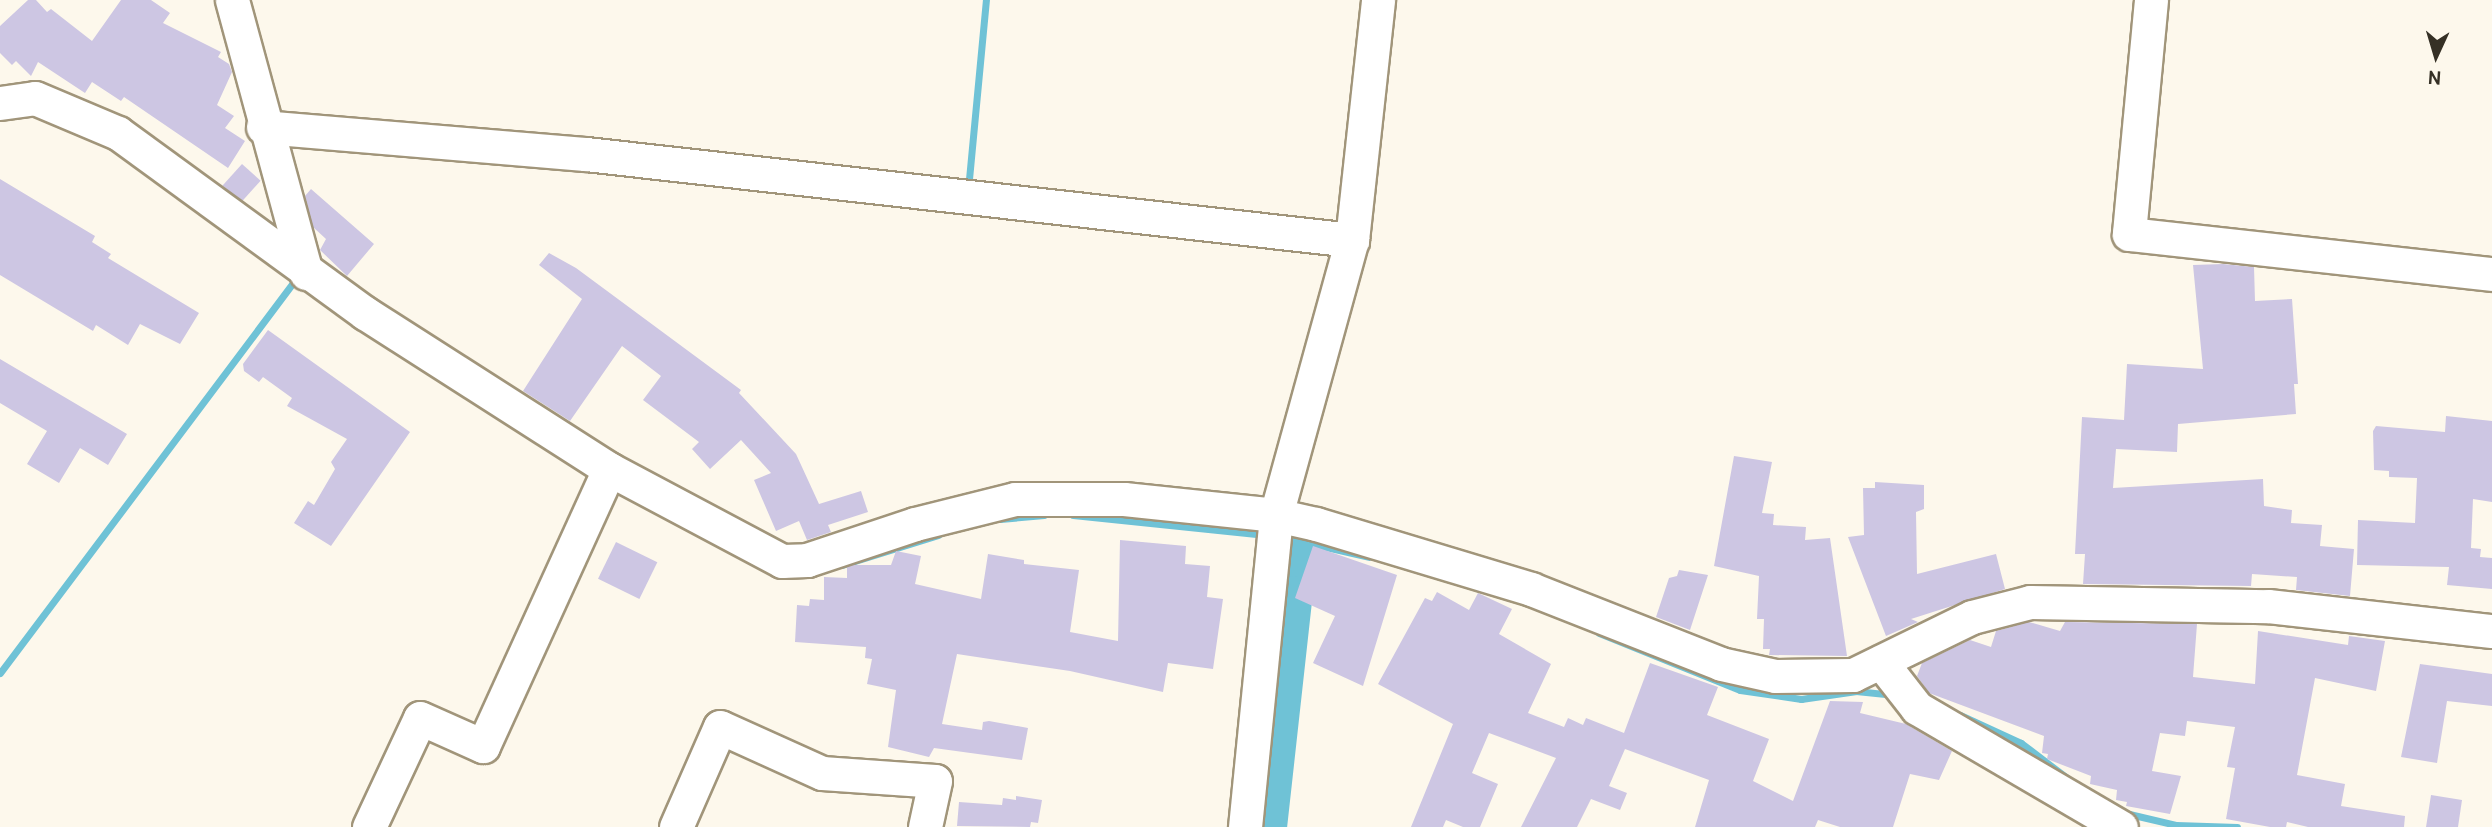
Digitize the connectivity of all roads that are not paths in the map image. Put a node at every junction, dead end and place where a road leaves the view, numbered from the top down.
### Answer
1 (232, 0) edge
2 (1378, 0) edge
3 (2151, 0) edge
4 (0, 103) edge
5 (263, 127) junction
6 (1352, 240) junction
7 (306, 273) junction
8 (2492, 274) edge
9 (609, 469) junction
10 (1276, 515) junction
11 (2492, 631) edge
12 (1881, 662) junction
13 (369, 827) edge
14 (676, 827) edge
15 (925, 827) edge
16 (1245, 827) edge
17 (2121, 827) edge

1 - 5 street
2 - 6 street
3 - 8 street
4 - 7 street
5 - 6 street
5 - 7 street
6 - 10 street
7 - 9 street
9 - 10 street
9 - 13 street
10 - 12 street
10 - 16 street
11 - 12 street
12 - 17 street
14 - 15 street

